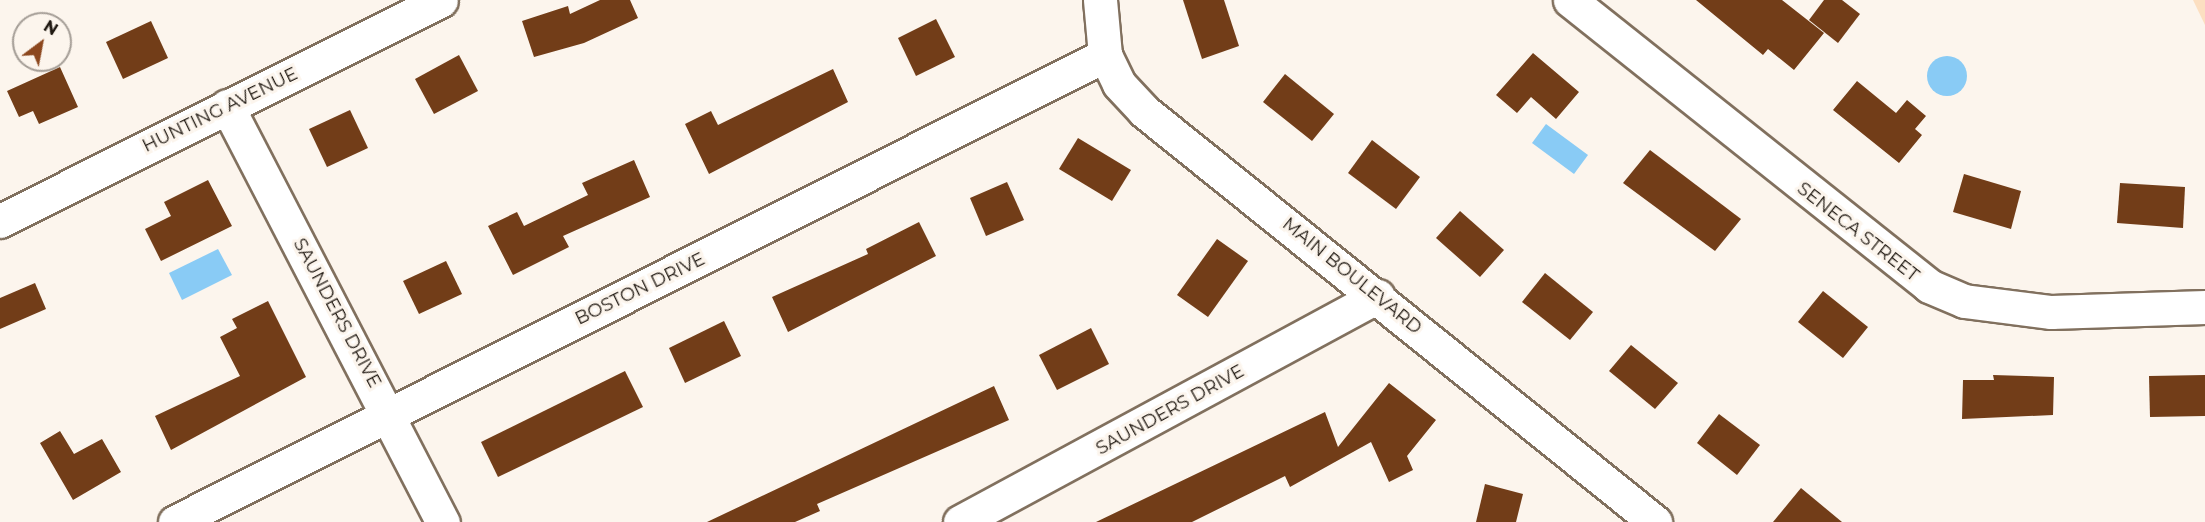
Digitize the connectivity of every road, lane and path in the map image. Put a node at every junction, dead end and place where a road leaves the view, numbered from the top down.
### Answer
1 (441, 0) edge
2 (1100, 0) edge
3 (1570, 0) edge
4 (1105, 55) junction
5 (227, 106) junction
6 (0, 221) edge
7 (1378, 296) junction
8 (2205, 307) edge
9 (389, 412) junction
10 (175, 522) edge
11 (443, 522) edge
12 (960, 522) edge
13 (1654, 522) edge

1 - 5 street, HUNTING AVENUE
2 - 4 street, MAIN BOULEVARD
3 - 8 street, SENECA STREET
4 - 7 street, MAIN BOULEVARD
4 - 9 street, BOSTON DRIVE
5 - 6 street, HUNTING AVENUE
5 - 9 street, SAUNDERS DRIVE
7 - 12 street, SAUNDERS DRIVE
7 - 13 street, MAIN BOULEVARD
9 - 10 street, BOSTON DRIVE
9 - 11 street, SAUNDERS DRIVE

